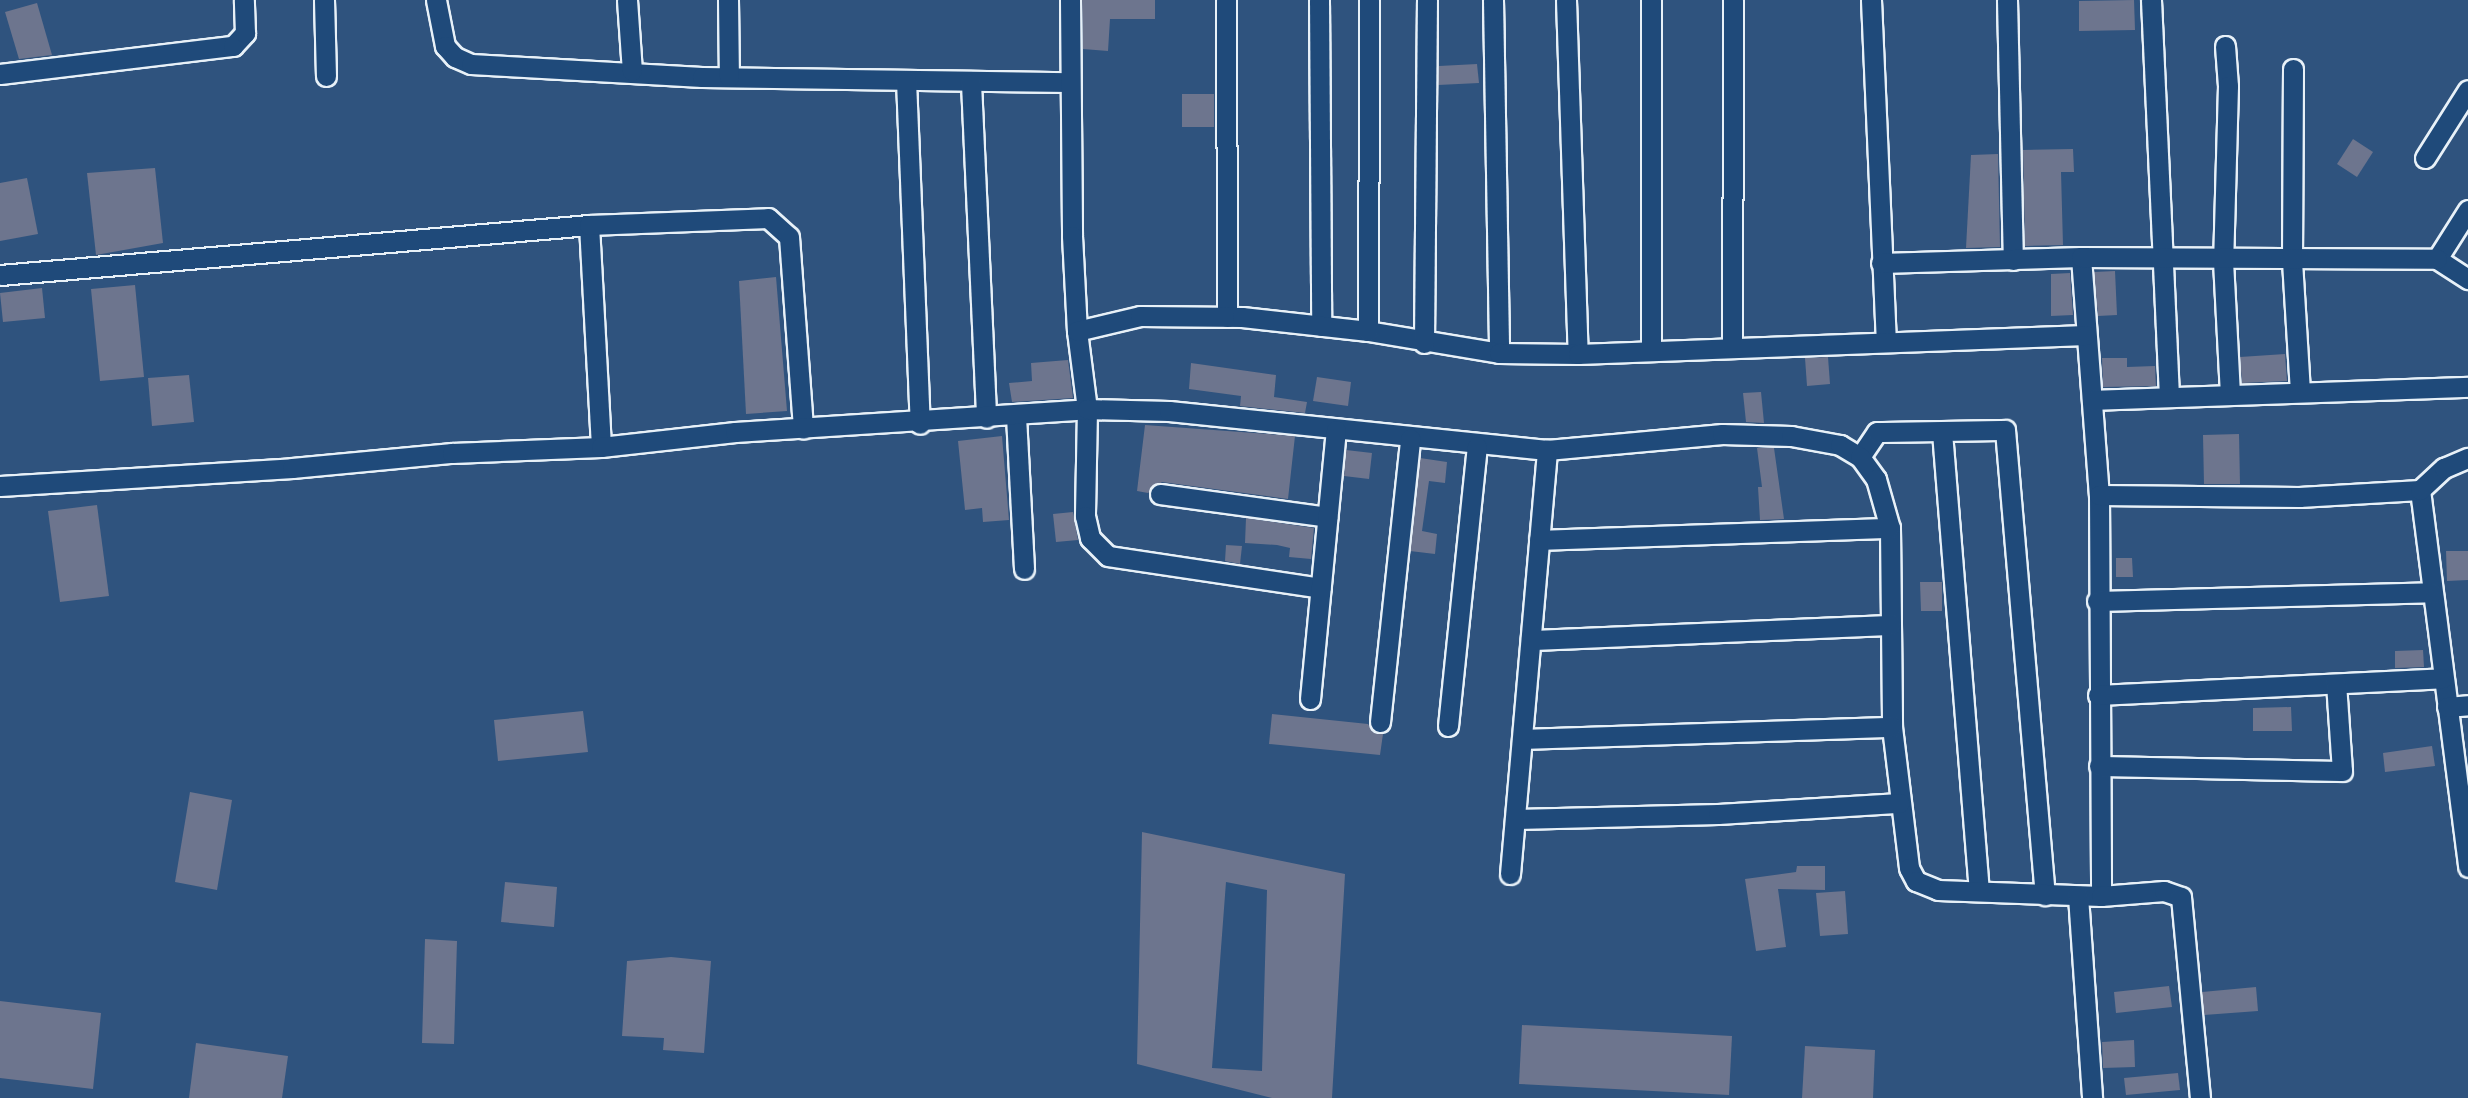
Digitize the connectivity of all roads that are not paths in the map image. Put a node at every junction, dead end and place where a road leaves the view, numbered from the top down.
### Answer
1 (244, 0) edge
2 (324, 0) edge
3 (436, 0) edge
4 (627, 0) edge
5 (727, 0) edge
6 (1070, 0) edge
7 (1226, 0) edge
8 (1319, 0) edge
9 (1370, 0) edge
10 (1427, 0) edge
11 (1493, 0) edge
12 (1566, 0) edge
13 (1651, 0) edge
14 (1733, 0) edge
15 (1871, 0) edge
16 (2007, 0) edge
17 (2151, 0) edge
18 (2225, 46) dead end
19 (2292, 69) dead end
20 (632, 71) junction
21 (0, 74) edge
22 (326, 76) dead end
23 (729, 77) junction
24 (906, 80) junction
25 (1069, 82) junction
26 (971, 83) junction
27 (2468, 90) edge
28 (2425, 158) dead end
29 (2468, 211) edge
30 (589, 225) junction
31 (2081, 257) junction
32 (2161, 258) junction
33 (2437, 259) junction
34 (2013, 260) junction
35 (2223, 261) junction
36 (2292, 261) junction
37 (1881, 263) junction
38 (0, 275) edge
39 (2468, 279) edge
40 (1227, 317) junction
41 (1321, 326) junction
42 (1077, 331) junction
43 (1368, 331) junction
44 (2086, 335) junction
45 (1424, 342) junction
46 (1886, 342) junction
47 (1732, 348) junction
48 (1651, 351) junction
49 (1499, 353) junction
50 (1578, 354) junction
51 (2468, 387) edge
52 (2300, 391) junction
53 (2230, 393) junction
54 (2169, 396) junction
55 (2092, 400) junction
56 (1087, 409) junction
57 (1016, 416) junction
58 (986, 418) junction
59 (920, 424) junction
60 (803, 428) junction
61 (1336, 430) junction
62 (1942, 432) junction
63 (1410, 439) junction
64 (601, 447) junction
65 (1477, 447) junction
66 (1547, 450) junction
67 (1860, 457) junction
68 (2468, 458) edge
69 (0, 486) edge
70 (2420, 490) junction
71 (1160, 494) dead end
72 (2099, 495) junction
73 (1327, 517) junction
74 (1890, 528) junction
75 (1539, 540) junction
76 (1024, 569) dead end
77 (1321, 588) junction
78 (2432, 592) junction
79 (2097, 601) junction
80 (1891, 625) junction
81 (1531, 640) junction
82 (2443, 678) junction
83 (2336, 684) junction
84 (2098, 695) junction
85 (1310, 699) dead end
86 (2468, 705) edge
87 (2447, 707) junction
88 (1380, 722) dead end
89 (1448, 726) dead end
90 (1892, 727) junction
91 (1523, 739) junction
92 (2099, 766) junction
93 (2464, 794) edge
94 (1900, 803) junction
95 (1516, 818) junction
96 (2468, 867) edge
97 (1510, 874) dead end
98 (1979, 891) junction
99 (2045, 895) junction
100 (2078, 896) junction
101 (2101, 897) junction
102 (2092, 1098) edge
103 (2200, 1098) edge

1 - 21 street
2 - 22 street
3 - 20 street
4 - 20 street
5 - 23 street
6 - 25 street
7 - 40 street
8 - 41 street
9 - 43 street
10 - 45 street
11 - 49 street
12 - 50 street
13 - 48 street
14 - 47 street
15 - 37 street
16 - 34 street
17 - 32 street
18 - 35 street
19 - 36 street
20 - 23 street
23 - 24 street
24 - 26 street
24 - 59 street
25 - 26 street
25 - 42 street
26 - 58 street
27 - 28 street
29 - 33 street
30 - 38 street
30 - 60 street
30 - 64 street
31 - 32 street
31 - 34 street
31 - 44 street
32 - 35 street
32 - 54 street
33 - 36 street
33 - 39 street
34 - 37 street
35 - 36 street
35 - 53 street
36 - 52 street
37 - 46 street
40 - 41 street
40 - 42 street
41 - 43 street
42 - 56 street
43 - 45 street
44 - 46 street
44 - 55 street
45 - 49 street
46 - 47 street
47 - 48 street
48 - 50 street
49 - 50 street
51 - 52 street
52 - 53 street
53 - 54 street
54 - 55 street
55 - 72 street
56 - 57 street
56 - 61 street
56 - 77 street
57 - 58 street
57 - 76 street
58 - 59 street
59 - 60 street
60 - 64 street
61 - 63 street
61 - 73 street
62 - 67 street
62 - 98 street
62 - 99 street
63 - 65 street
63 - 88 street
64 - 69 street
65 - 66 street
65 - 89 street
66 - 67 street
66 - 75 street
67 - 74 street
68 - 70 street
70 - 72 street
70 - 78 street
71 - 73 street
72 - 79 street
73 - 77 street
74 - 75 street
74 - 80 street
75 - 81 street
77 - 85 street
78 - 79 street
78 - 82 street
79 - 84 street
80 - 81 street
80 - 90 street
81 - 91 street
82 - 83 street
82 - 87 street
83 - 84 street
83 - 92 street
84 - 92 street
86 - 87 street
87 - 93 street
90 - 91 street
90 - 94 street
91 - 95 street
92 - 101 street
93 - 96 street
94 - 95 street
94 - 98 street
95 - 97 street
98 - 99 street
99 - 100 street
100 - 101 street
100 - 102 street
101 - 103 street

